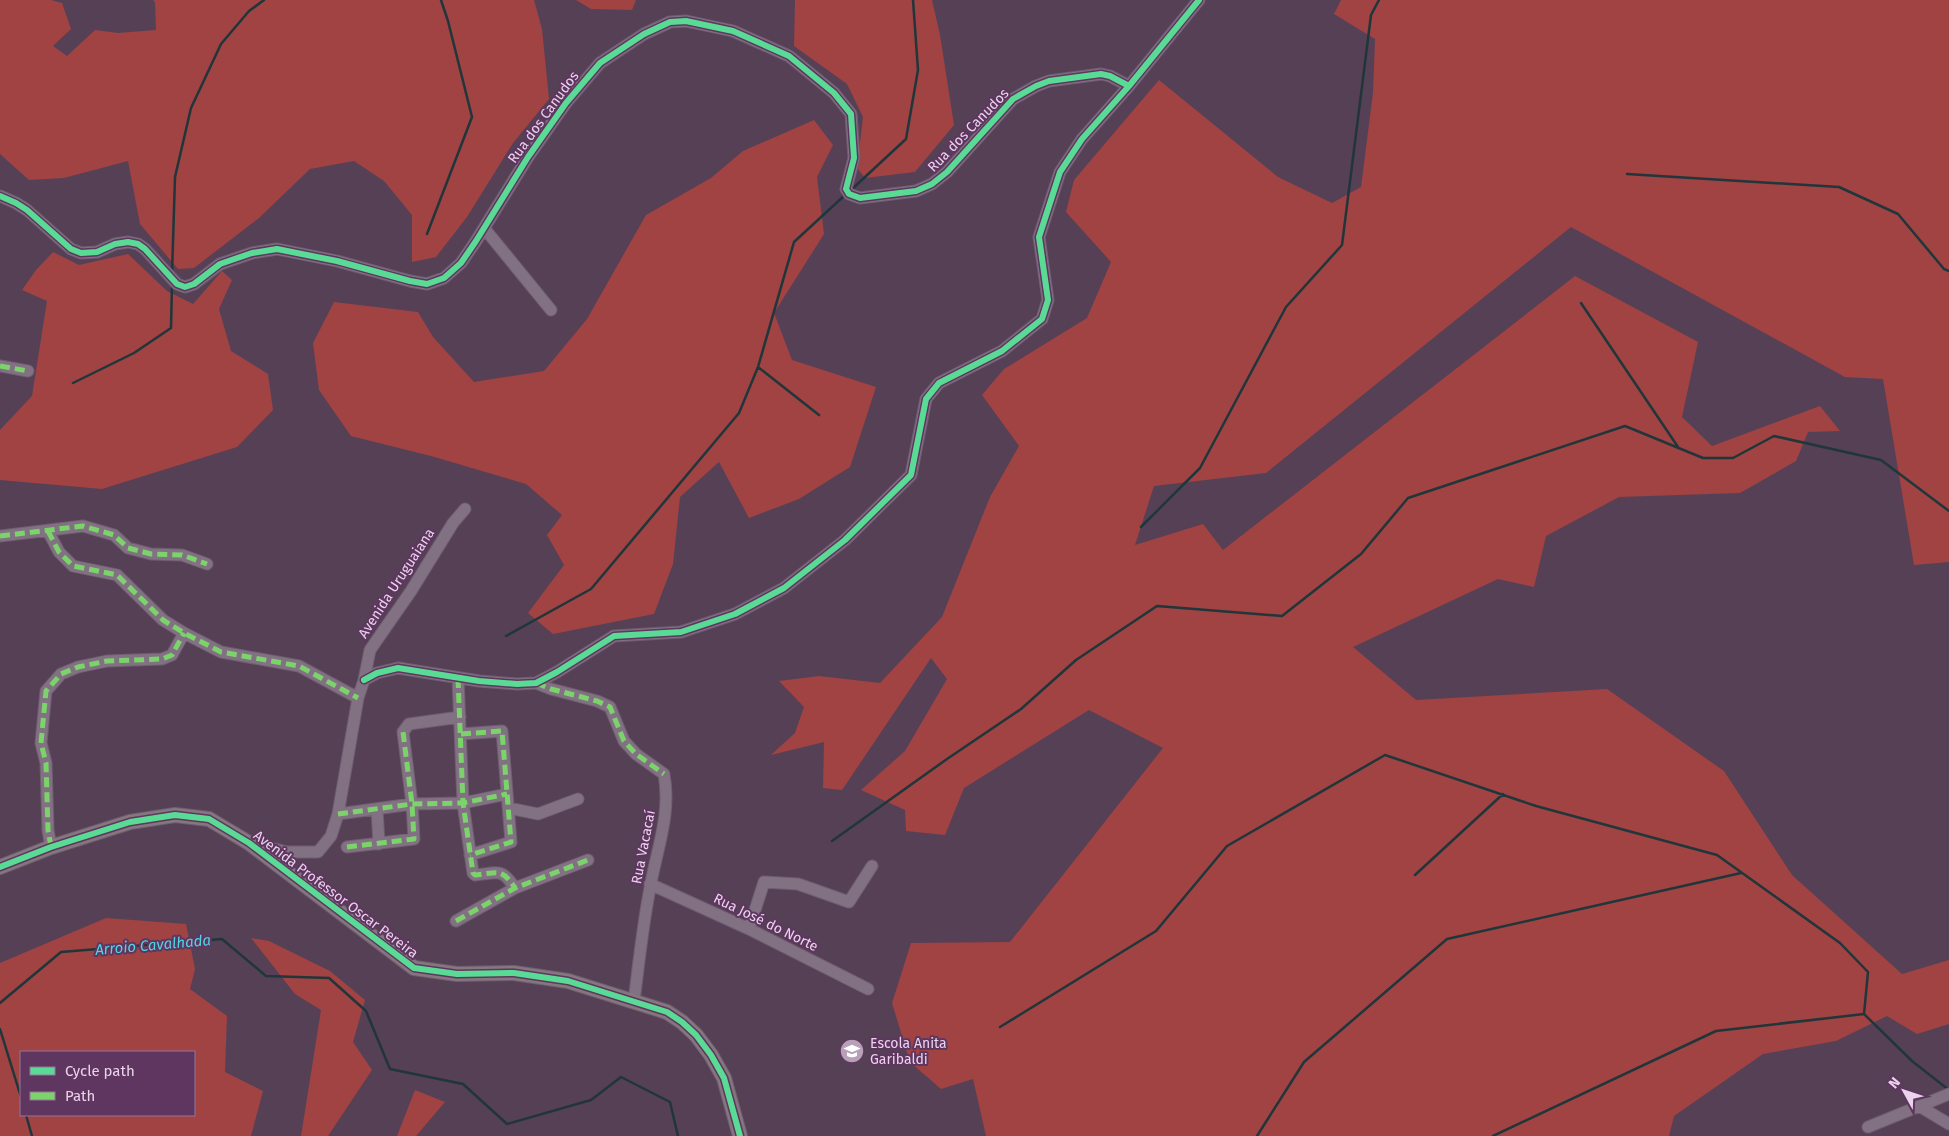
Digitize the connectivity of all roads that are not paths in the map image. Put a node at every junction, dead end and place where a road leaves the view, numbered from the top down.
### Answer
1 (1200, 0) edge
2 (1129, 86) junction
3 (0, 196) edge
4 (484, 228) junction
5 (551, 310) dead end
6 (0, 366) edge
7 (28, 371) dead end
8 (465, 509) dead end
9 (48, 531) junction
10 (0, 536) edge
11 (207, 564) dead end
12 (184, 633) junction
13 (458, 678) junction
14 (364, 680) junction
15 (536, 683) junction
16 (358, 698) junction
17 (460, 717) junction
18 (461, 734) junction
19 (507, 794) junction
20 (578, 799) dead end
21 (462, 803) junction
22 (412, 804) junction
23 (376, 808) junction
24 (508, 808) junction
25 (338, 814) junction
26 (250, 843) junction
27 (380, 844) junction
28 (51, 847) junction
29 (347, 847) dead end
30 (470, 855) junction
31 (588, 860) dead end
32 (872, 866) dead end
33 (0, 867) edge
34 (650, 884) junction
35 (515, 888) junction
36 (456, 921) dead end
37 (748, 929) junction
38 (868, 989) dead end
39 (634, 1001) junction
40 (1949, 1094) edge
41 (1920, 1106) junction
42 (1949, 1124) edge
43 (1868, 1127) dead end
44 (740, 1136) edge

1 - 2 street
2 - 4 street, Rua dos Canudos
2 - 15 street
3 - 4 street, Rua dos Canudos
4 - 5 street
6 - 7 street
8 - 14 street, Avenida Uruguaiana
9 - 10 street
9 - 11 street
9 - 12 street
12 - 16 street
12 - 28 street
13 - 14 street
13 - 15 street
13 - 17 street
14 - 16 street, Avenida Uruguaiana
15 - 34 street, Rua Vacacaí
16 - 25 street, Avenida Uruguaiana
17 - 18 street
17 - 22 street
18 - 19 street
18 - 21 street
19 - 21 street
19 - 24 street
20 - 24 street
21 - 22 street
21 - 30 street
22 - 23 street
22 - 27 street
23 - 25 street
23 - 27 street
24 - 30 street
25 - 26 street, Avenida Uruguaiana
26 - 28 main road, Avenida Professor Oscar Pereira
26 - 39 main road, Avenida Professor Oscar Pereira
27 - 29 street
28 - 33 main road, Avenida Professor Oscar Pereira
30 - 35 street
31 - 35 street
32 - 37 street
34 - 37 street, Rua José do Norte
34 - 39 street, Rua Vacacaí
35 - 36 street
37 - 38 street, Rua José do Norte
39 - 44 main road, Avenida Professor Oscar Pereira
40 - 41 street
41 - 42 street
41 - 43 street

